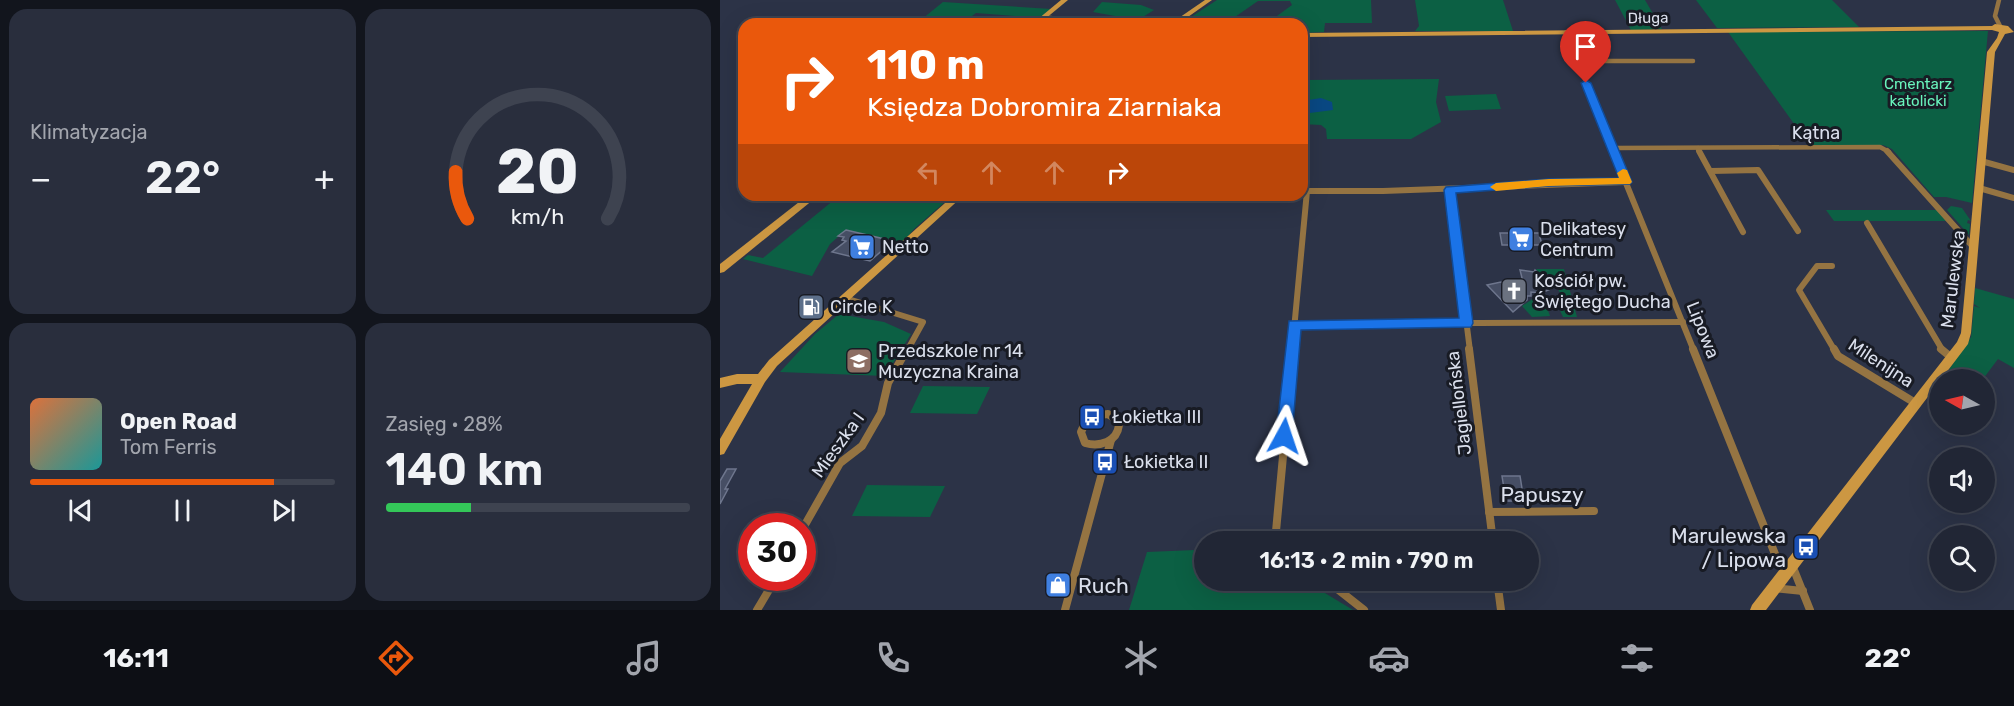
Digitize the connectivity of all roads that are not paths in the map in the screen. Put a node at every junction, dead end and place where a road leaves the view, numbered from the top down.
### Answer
1 (1065, 0) edge
2 (1209, 0) edge
3 (1999, 0) edge
4 (1045, 16) junction
5 (1042, 18) edge
6 (1055, 18) edge
7 (1182, 18) edge
8 (2005, 29) edge
9 (1566, 32) junction
10 (1308, 35) edge
11 (1577, 61) junction
12 (1693, 61) dead end
13 (1613, 148) junction
14 (1698, 148) junction
15 (1981, 161) junction
16 (2014, 170) edge
17 (1711, 171) junction
18 (1626, 182) junction
19 (1979, 188) junction
20 (1450, 190) junction
21 (1308, 191) edge
22 (2014, 198) edge
23 (806, 201) edge
24 (952, 201) edge
25 (1303, 201) edge
26 (1868, 223) dead end
27 (1798, 231) dead end
28 (1743, 232) dead end
29 (1975, 249) junction
30 (1832, 266) dead end
31 (720, 269) edge
32 (845, 298) junction
33 (1683, 322) junction
34 (1466, 323) junction
35 (1294, 324) junction
36 (1952, 358) junction
37 (761, 379) junction
38 (720, 383) edge
39 (1917, 404) junction
40 (1111, 440) junction
41 (720, 450) edge
42 (1489, 512) junction
43 (1594, 512) dead end
44 (812, 513) edge
45 (1276, 531) edge
46 (1492, 531) edge
47 (1789, 568) junction
48 (1774, 588) junction
49 (768, 591) edge
50 (1340, 591) edge
51 (1498, 591) edge
52 (1803, 591) junction
53 (757, 610) edge
54 (1065, 610) edge
55 (1364, 610) edge
56 (1501, 610) edge
57 (1758, 610) edge
58 (1810, 610) edge

1 - 4 street
2 - 7 street
3 - 8 street
4 - 5 street
4 - 6 street
8 - 9 street, Długa
8 - 15 street, Marulewska
9 - 10 street, Długa
9 - 11 street, Lipowa
11 - 12 street
11 - 13 street, Lipowa
13 - 14 street, Kątna
13 - 18 street, Lipowa
14 - 17 street
14 - 29 street, Kątna
15 - 16 street
15 - 19 street, Marulewska
17 - 27 street
17 - 28 street
18 - 20 street
18 - 33 street, Lipowa
19 - 22 street
19 - 29 street, Marulewska
20 - 21 street
20 - 34 street, Jagiellońska
23 - 31 street
24 - 32 street
25 - 35 street
26 - 36 street
29 - 36 street, Marulewska
30 - 39 street, Milenijna
32 - 37 street
32 - 44 street, Mieszka I
33 - 34 street
33 - 47 street, Lipowa
34 - 35 street
34 - 42 street, Jagiellońska
35 - 45 street
36 - 39 street, Marulewska
37 - 38 street
37 - 41 street
39 - 47 street, Marulewska
40 - 40 street
40 - 54 street
42 - 43 street, Papuszy
42 - 46 street, Jagiellońska
47 - 48 street, Marulewska
47 - 52 street, Lipowa
48 - 52 street
48 - 57 street, Marulewska
49 - 53 street
50 - 55 street
51 - 56 street
52 - 58 street, Lipowa

